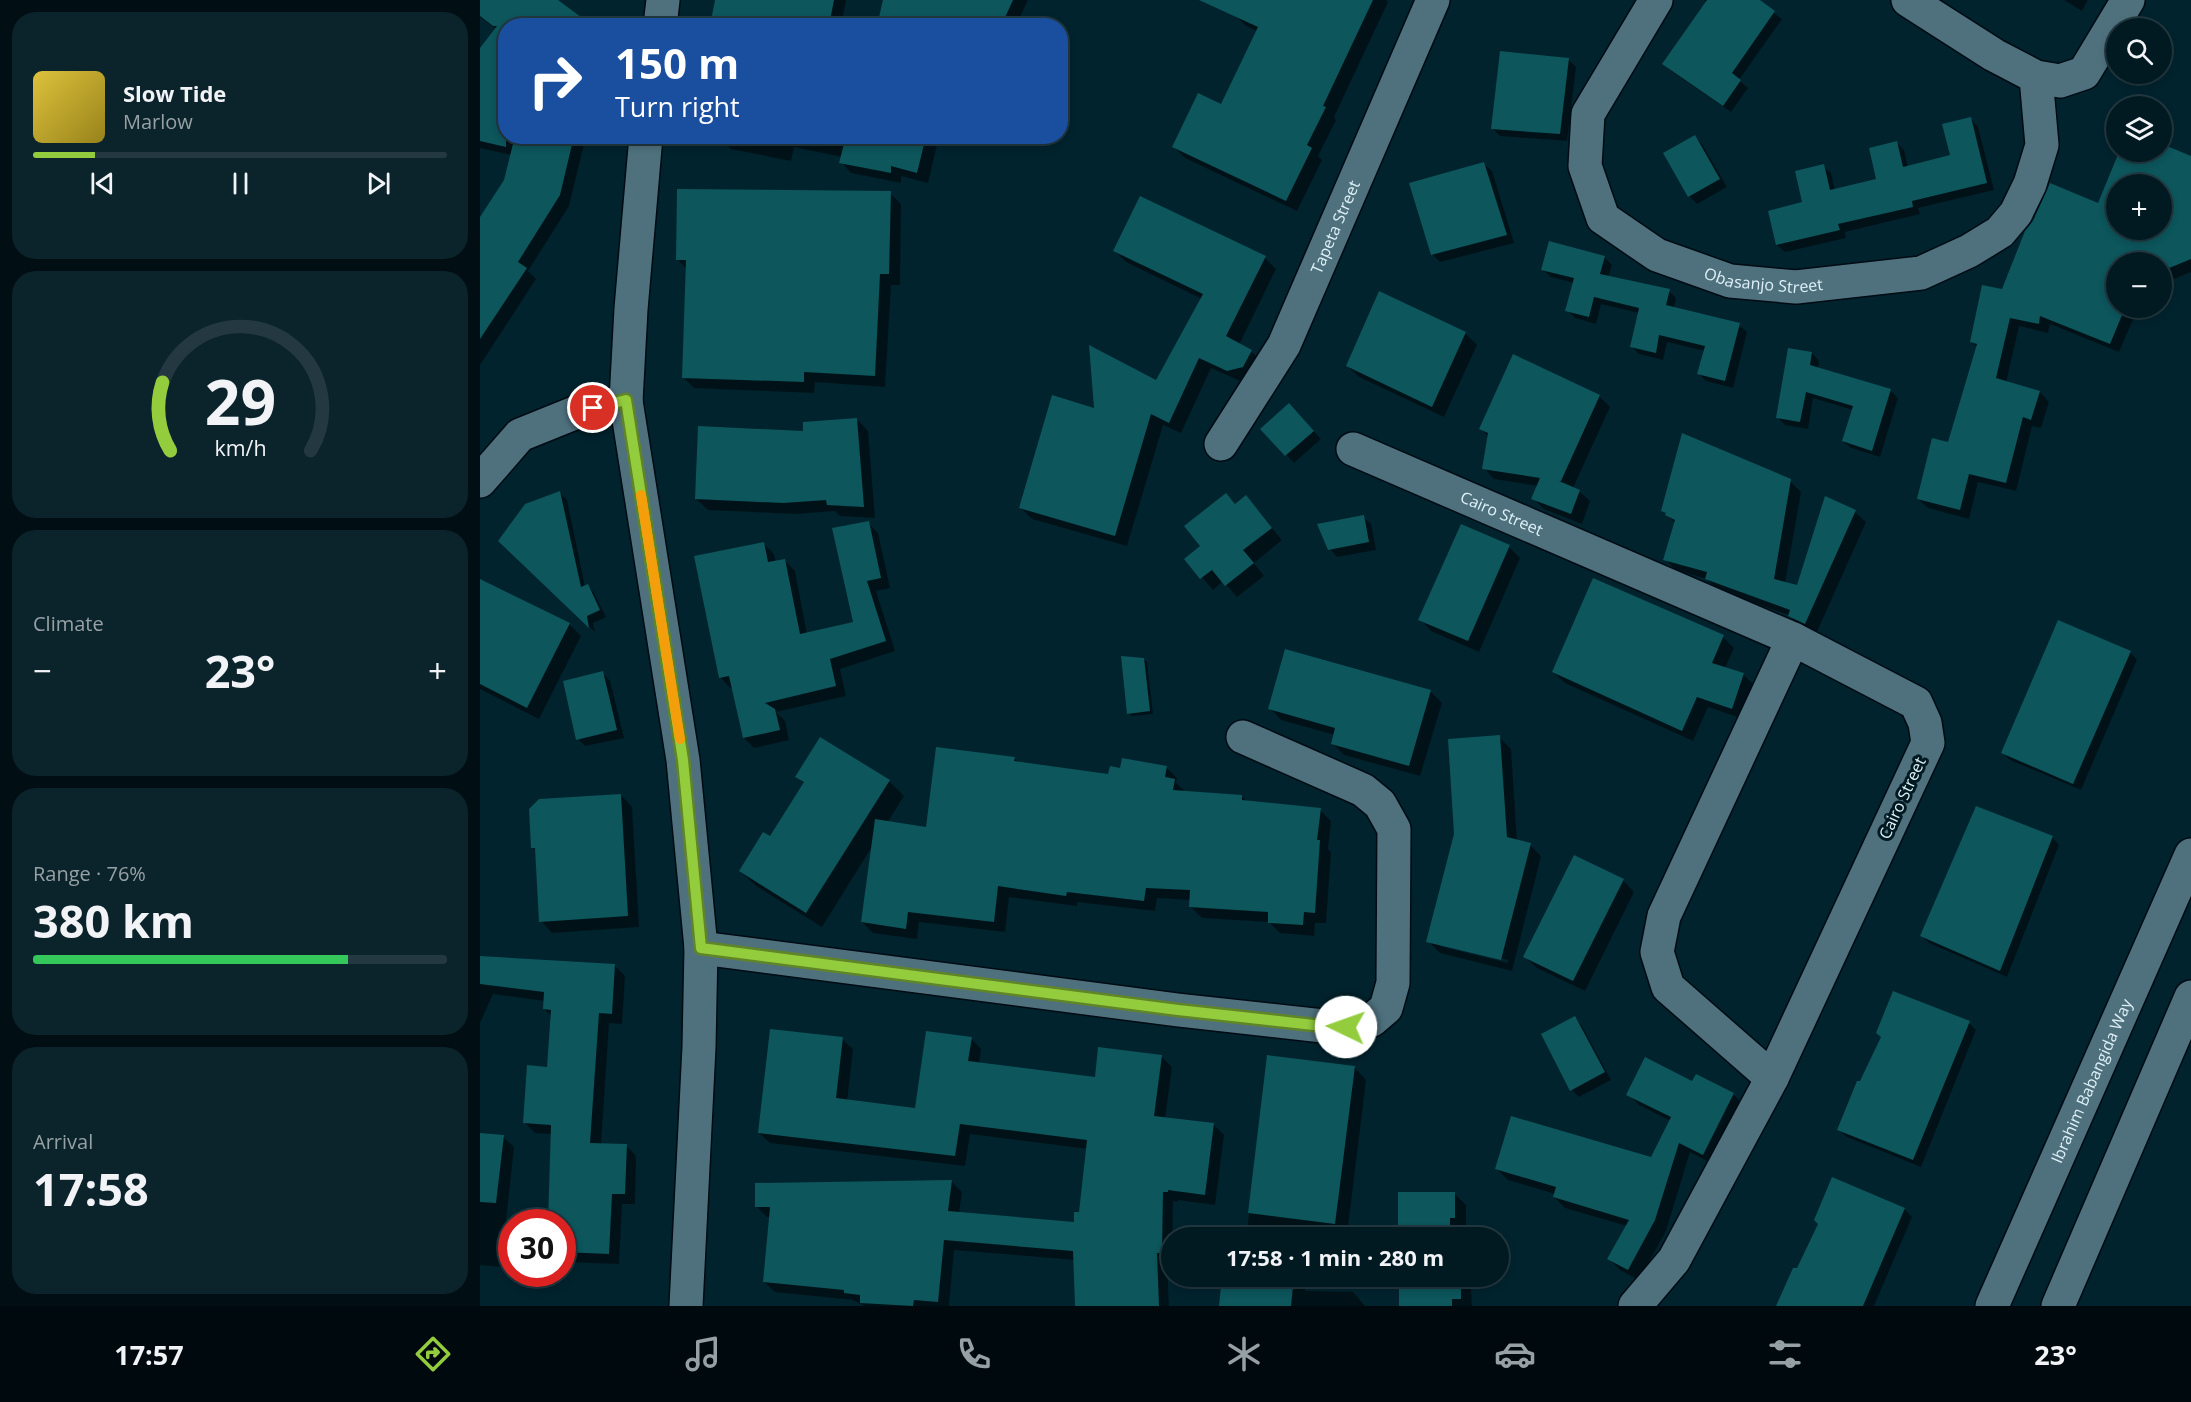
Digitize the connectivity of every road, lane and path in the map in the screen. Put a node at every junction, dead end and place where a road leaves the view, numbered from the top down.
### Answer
1 (663, 0) edge
2 (1433, 0) edge
3 (1656, 0) edge
4 (1908, 0) edge
5 (2128, 0) edge
6 (661, 18) edge
7 (2036, 77) junction
8 (645, 144) edge
9 (626, 400) junction
10 (1221, 444) dead end
11 (1353, 449) dead end
12 (480, 482) edge
13 (1793, 639) junction
14 (1243, 737) dead end
15 (2191, 855) edge
16 (701, 948) junction
17 (2191, 997) edge
18 (1772, 1078) junction
19 (686, 1306) edge
20 (1635, 1306) edge
21 (1992, 1306) edge
22 (2058, 1306) edge

1 - 6 street
2 - 10 street, Tapeta Street
3 - 7 street, Obasanjo Street
4 - 7 street
5 - 7 street
8 - 9 street
9 - 12 street
9 - 16 street
11 - 13 street, Cairo Street
13 - 18 street
13 - 18 street, Cairo Street
14 - 16 street
15 - 21 street, Ibrahim Babangida Way
16 - 19 street
17 - 22 street
18 - 20 street, Cairo Street

